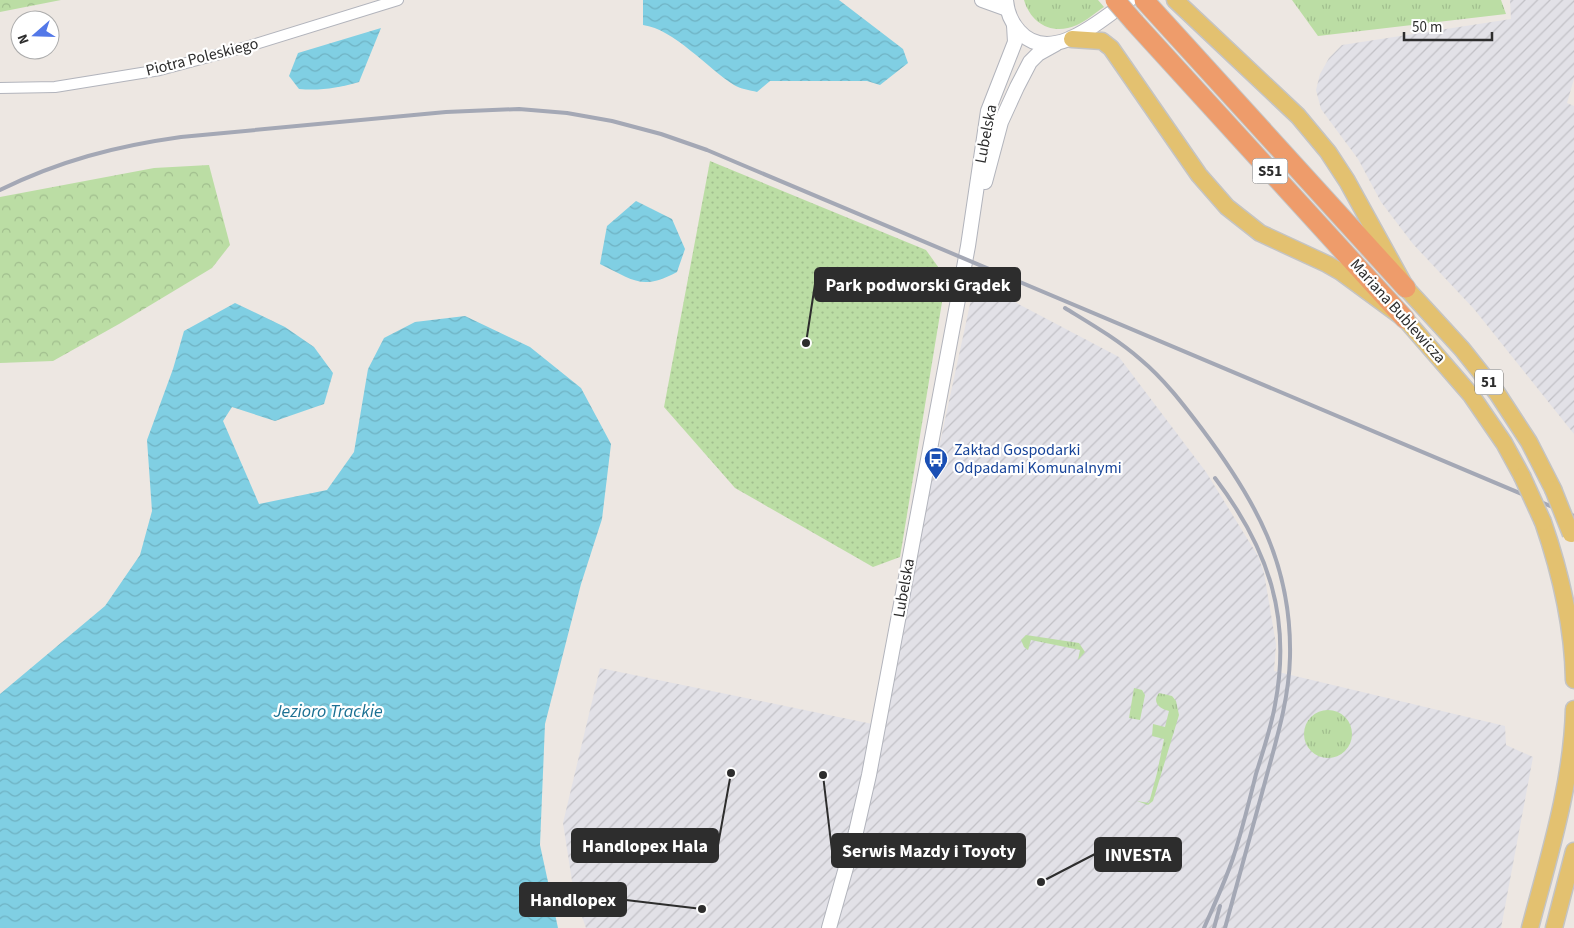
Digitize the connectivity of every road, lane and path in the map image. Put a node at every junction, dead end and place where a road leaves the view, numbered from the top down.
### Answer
1 (398, 0) edge
2 (982, 0) edge
3 (1115, 0) edge
4 (1130, 0) edge
5 (1175, 0) edge
6 (1006, 4) edge
7 (1148, 5) edge
8 (1014, 25) junction
9 (1064, 42) junction
10 (0, 88) edge
11 (968, 246) junction
12 (1406, 288) junction
13 (1405, 319) junction
14 (1572, 539) edge
15 (1574, 680) edge
16 (1574, 709) edge
17 (1574, 851) edge
18 (830, 928) edge
19 (1530, 928) edge
20 (1554, 928) edge

1 - 10 street, Piotra Poleskiego
2 - 6 street
3 - 13 highway, Mariana Bublewicza / S51, bridge
4 - 9 street, Lubelska
5 - 12 main road
6 - 8 street
7 - 12 highway, Mariana Bublewicza / S51
8 - 9 street
8 - 11 street, Lubelska
9 - 11 street, Lubelska
9 - 13 main road
11 - 18 street, Lubelska
12 - 14 main road, Mariana Bublewicza / 51, bridge
13 - 15 main road, Mariana Bublewicza / 51, bridge
16 - 19 main road
17 - 20 main road

